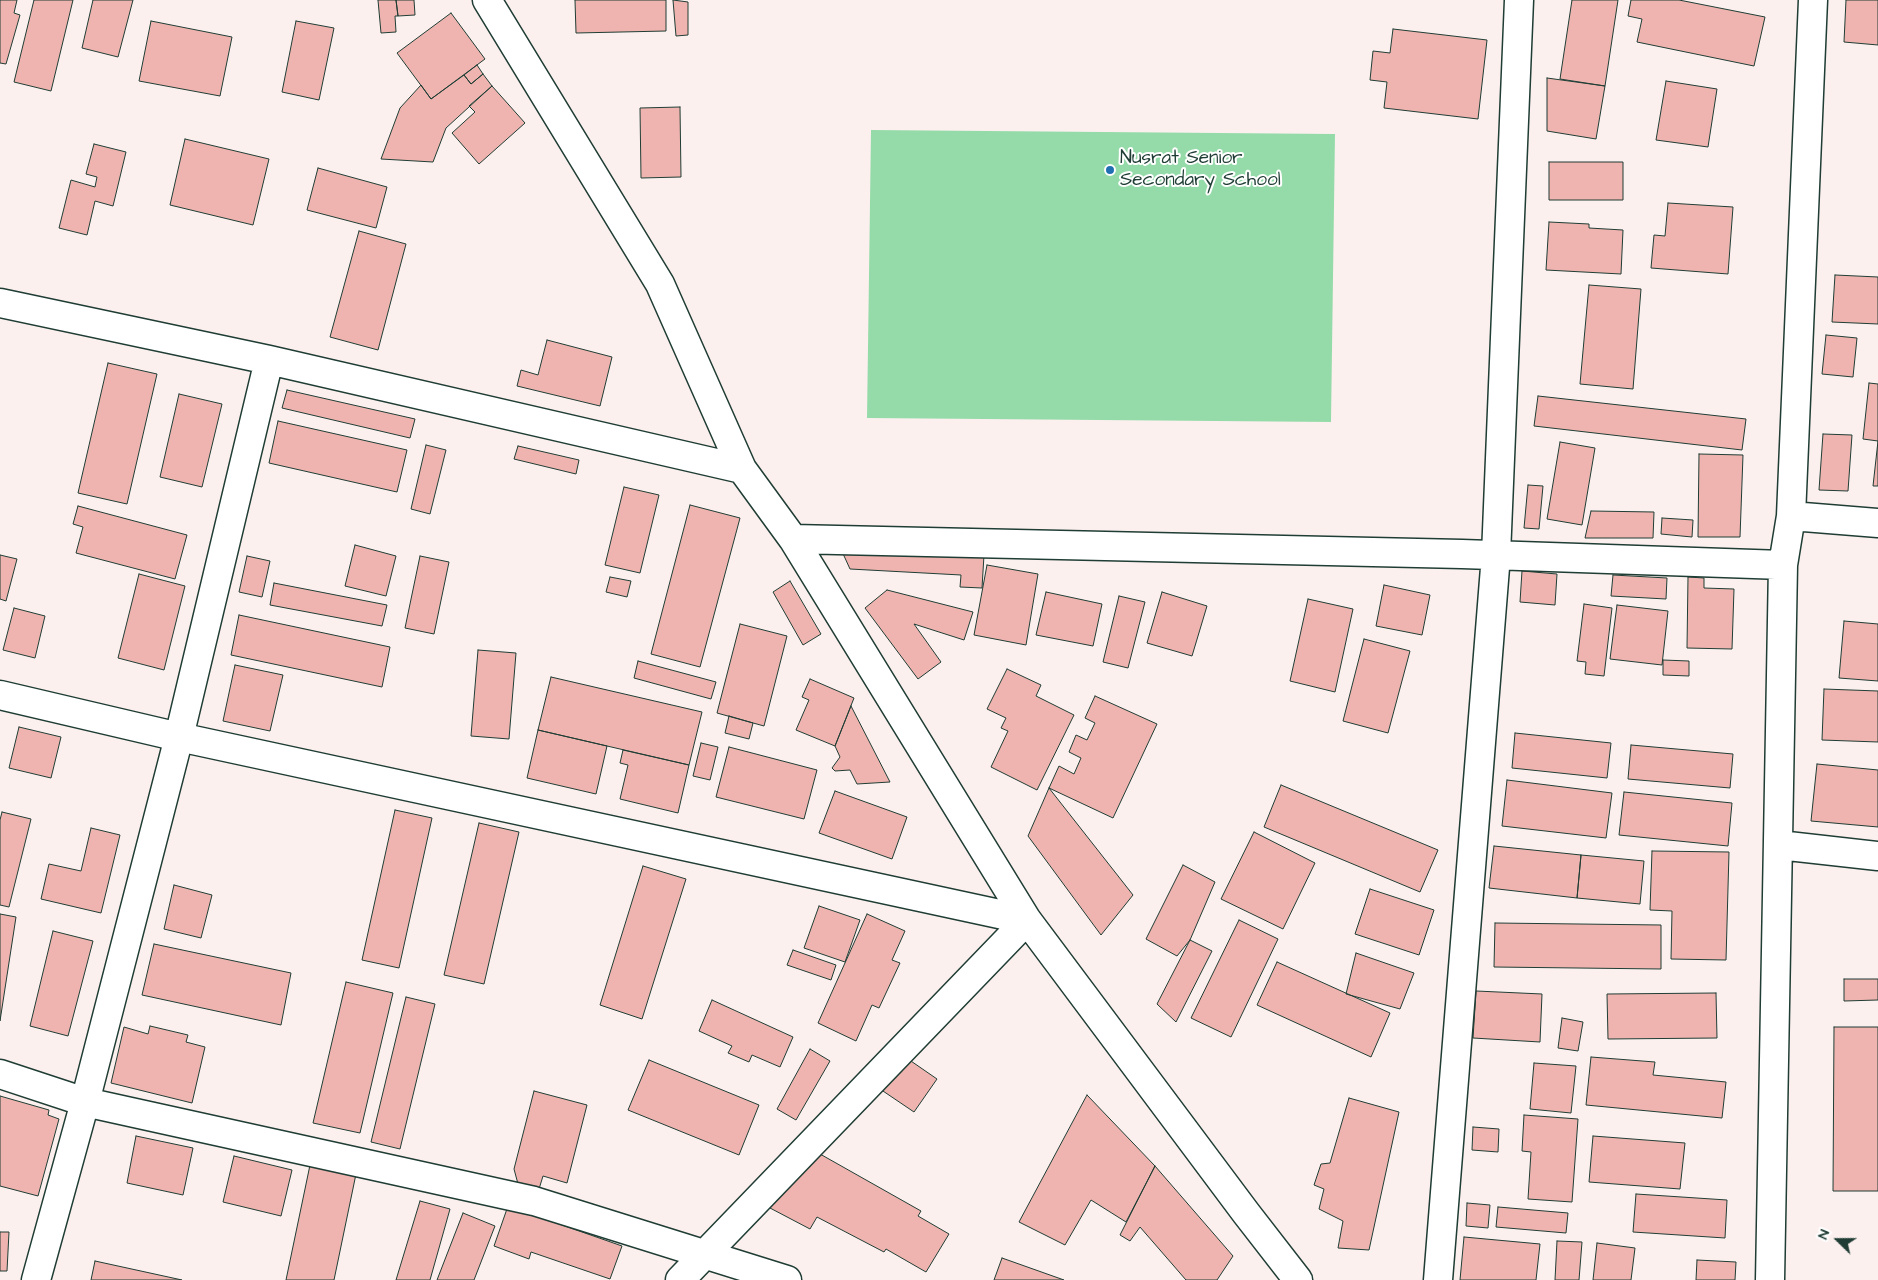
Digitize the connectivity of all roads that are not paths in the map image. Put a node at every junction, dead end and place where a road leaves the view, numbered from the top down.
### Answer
1 (487, 0) edge
2 (1519, 0) edge
3 (1813, 0) edge
4 (0, 303) edge
5 (269, 360) junction
6 (742, 469) junction
7 (1791, 516) junction
8 (1878, 522) edge
9 (793, 540) junction
10 (1496, 555) junction
11 (1783, 565) junction
12 (0, 694) edge
13 (179, 737) junction
14 (1779, 845) junction
15 (1878, 856) edge
16 (1028, 920) junction
17 (0, 1074) edge
18 (85, 1102) junction
19 (703, 1254) junction
20 (36, 1280) edge
21 (680, 1280) edge
22 (788, 1280) edge
23 (1298, 1280) edge
24 (1438, 1280) edge
25 (1770, 1280) edge

1 - 6 street
2 - 10 street
3 - 7 street
4 - 5 street
5 - 6 street
5 - 13 street
6 - 9 street
7 - 8 street
7 - 11 street
9 - 10 street
9 - 16 street
10 - 11 street
10 - 24 street
11 - 14 street
12 - 13 street
13 - 16 street
13 - 18 street
14 - 15 street
14 - 25 street
16 - 19 street
16 - 23 street
17 - 18 street
18 - 19 street
18 - 20 street
19 - 21 street
19 - 22 street

